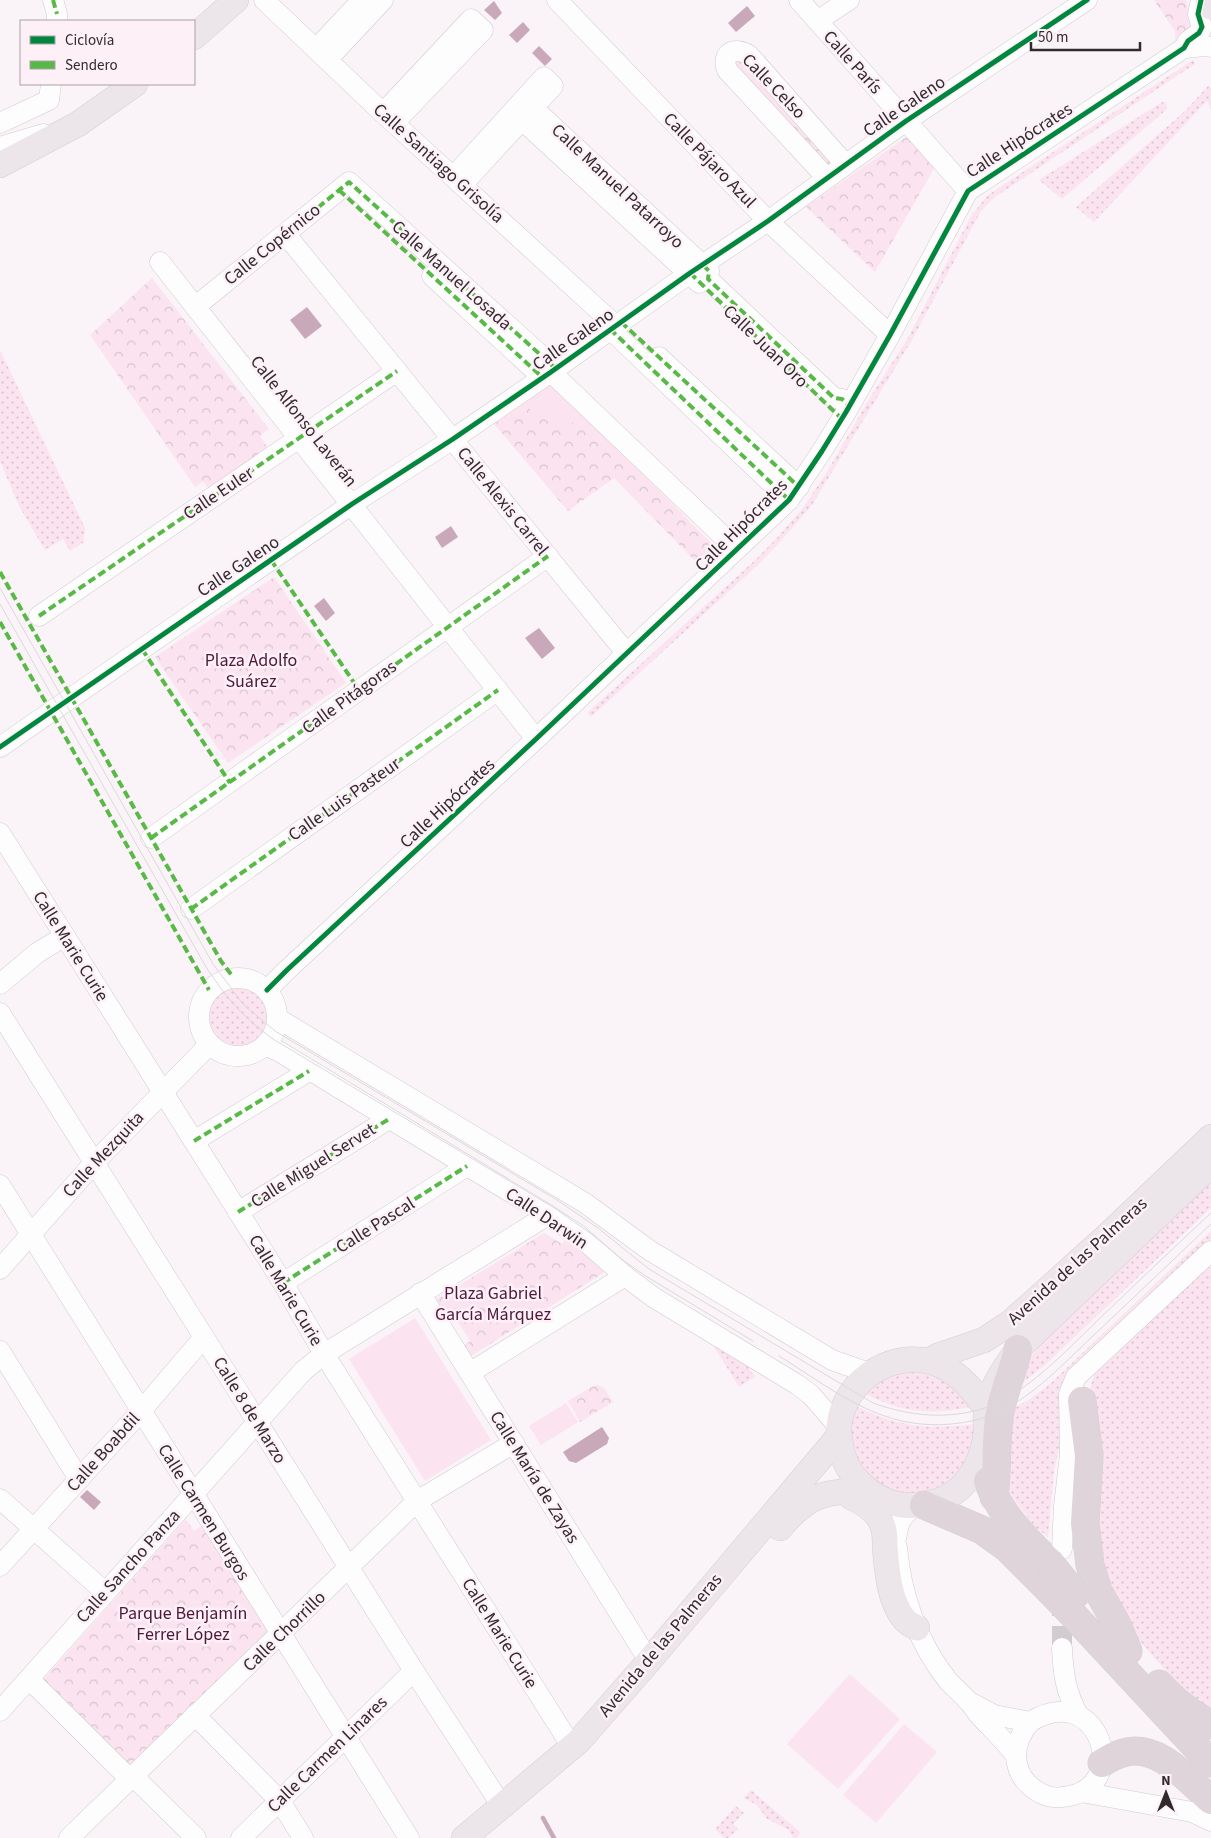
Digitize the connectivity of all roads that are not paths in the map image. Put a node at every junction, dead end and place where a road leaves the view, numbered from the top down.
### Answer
1 (53, 0) edge
2 (236, 0) edge
3 (264, 0) edge
4 (362, 0) edge
5 (383, 0) edge
6 (557, 0) edge
7 (799, 0) edge
8 (849, 0) edge
9 (1201, 0) edge
10 (1208, 0) edge
11 (1074, 4) edge
12 (1211, 7) edge
13 (56, 20) edge
14 (817, 21) junction
15 (195, 36) edge
16 (1211, 47) edge
17 (1184, 48) junction
18 (322, 54) junction
19 (51, 85) edge
20 (134, 85) edge
21 (527, 114) junction
22 (389, 118) junction
23 (906, 121) junction
24 (0, 123) edge
25 (78, 124) junction
26 (0, 147) edge
27 (845, 164) junction
28 (0, 165) edge
29 (826, 177) junction
30 (458, 180) junction
31 (344, 186) joint
32 (968, 191) junction
33 (768, 221) junction
34 (281, 238) junction
35 (160, 262) dead end
36 (696, 269) junction
37 (196, 306) junction
38 (616, 325) junction
39 (890, 335) junction
40 (397, 371) junction
41 (549, 373) junction
42 (846, 412) junction
43 (299, 438) junction
44 (453, 439) junction
45 (794, 494) junction
46 (352, 504) junction
47 (727, 540) dead end
48 (548, 556) junction
49 (39, 616) dead end
50 (448, 626) junction
51 (627, 654) junction
52 (498, 690) junction
53 (536, 739) junction
54 (0, 747) edge
55 (0, 833) edge
56 (151, 838) dead end
57 (191, 909) dead end
58 (66, 936) junction
59 (0, 984) edge
60 (267, 990) junction
61 (0, 1014) edge
62 (277, 1018) junction
63 (207, 1041) junction
64 (265, 1045) junction
65 (310, 1071) junction
66 (162, 1091) junction
67 (389, 1119) junction
68 (1211, 1137) edge
69 (194, 1141) junction
70 (94, 1163) junction
71 (1211, 1165) edge
72 (467, 1166) junction
73 (0, 1185) edge
74 (238, 1212) junction
75 (548, 1214) junction
76 (31, 1235) junction
77 (1211, 1251) edge
78 (0, 1269) edge
79 (625, 1276) junction
80 (283, 1283) junction
81 (420, 1293) junction
82 (205, 1339) junction
83 (1018, 1349) junction
84 (0, 1351) edge
85 (324, 1354) junction
86 (1094, 1360) junction
87 (928, 1361) junction
88 (470, 1372) junction
89 (869, 1373) junction
90 (1082, 1401) junction
91 (986, 1408) junction
92 (141, 1411) junction
93 (258, 1420) junction
94 (839, 1432) junction
95 (514, 1442) junction
96 (1070, 1452) junction
97 (982, 1455) junction
98 (79, 1478) junction
99 (840, 1492) junction
100 (193, 1494) junction
101 (876, 1496) junction
102 (994, 1497) junction
103 (0, 1499) edge
104 (417, 1501) junction
105 (919, 1505) junction
106 (34, 1528) junction
107 (896, 1538) junction
108 (1055, 1555) junction
109 (0, 1566) edge
110 (349, 1568) junction
111 (105, 1592) junction
112 (1076, 1606) junction
113 (917, 1628) junction
114 (281, 1634) junction
115 (1128, 1651) junction
116 (649, 1660) junction
117 (414, 1671) junction
118 (29, 1679) junction
119 (970, 1702) junction
120 (0, 1711) edge
121 (195, 1715) junction
122 (1078, 1716) junction
123 (1036, 1719) junction
124 (1211, 1724) edge
125 (346, 1736) junction
126 (572, 1747) junction
127 (1016, 1756) junction
128 (1211, 1762) edge
129 (1101, 1767) junction
130 (132, 1777) junction
131 (1081, 1792) junction
132 (1211, 1800) edge
133 (280, 1801) junction
134 (1147, 1805) junction
135 (502, 1806) junction
136 (1211, 1821) edge
137 (69, 1838) edge
138 (196, 1838) edge
139 (241, 1838) edge
140 (303, 1838) edge
141 (409, 1838) edge
142 (464, 1838) edge
143 (488, 1838) edge

1 - 13 street
2 - 15 main road
3 - 18 street, Calle Santiago Grisolía
4 - 18 street
5 - 18 street
6 - 33 street, Calle Pájaro Azul
7 - 14 street, Calle París
8 - 14 street
9 - 17 street, Calle Hipócrates
10 - 12 main road
11 - 23 street, Calle Galeno
14 - 23 street, Calle París
16 - 17 street
17 - 32 street, Calle Hipócrates
18 - 22 street, Calle Santiago Grisolía
19 - 24 street
20 - 25 main road
21 - 30 street
21 - 30 street
21 - 36 street, Calle Manuel Patarroyo
22 - 22 street
22 - 30 street, Calle Santiago Grisolía
23 - 27 street, Calle Galeno
23 - 32 street, Calle París
25 - 26 street
25 - 28 main road
27 - 29 street, Calle Galeno
27 - 29 street, Calle Celso
29 - 33 street, Calle Galeno
30 - 38 street, Calle Santiago Grisolía
31 - 34 street, Calle Copérnico
31 - 41 street, Calle Manuel Losada
32 - 39 street, Calle Hipócrates
33 - 36 street, Calle Galeno
33 - 39 street, Calle Pájaro Azul
34 - 37 street, Calle Copérnico
34 - 40 street, Calle Alexis Carrel
35 - 37 street, Calle Alfonso Laverán
36 - 38 street, Calle Galeno
36 - 42 street, Calle Juan Oro
37 - 43 street, Calle Alfonso Laverán
38 - 41 street, Calle Galeno
38 - 45 street, Calle Santiago Grisolía
39 - 42 street, Calle Hipócrates
40 - 43 street, Calle Euler
40 - 44 street, Calle Alexis Carrel
41 - 44 street, Calle Galeno
41 - 47 street, Calle Manuel Losada
42 - 45 street, Calle Hipócrates
43 - 46 street, Calle Alfonso Laverán
43 - 49 street, Calle Euler
44 - 46 street, Calle Galeno
44 - 48 street, Calle Alexis Carrel
45 - 51 street, Calle Hipócrates
46 - 50 street, Calle Alfonso Laverán
46 - 54 street, Calle Galeno
48 - 50 street, Calle Pitágoras
48 - 51 street, Calle Alexis Carrel
50 - 52 street, Calle Alfonso Laverán
50 - 56 street, Calle Pitágoras
51 - 53 street, Calle Hipócrates
52 - 53 street, Calle Alfonso Laverán
52 - 57 street, Calle Luis Pasteur
53 - 60 street, Calle Hipócrates
55 - 58 street, Calle Marie Curie
58 - 59 street
58 - 66 street, Calle Marie Curie
60 - 62 street
60 - 63 street
61 - 70 street, Calle 8 de Marzo
62 - 64 street
62 - 89 street, Calle Darwin
63 - 64 street
63 - 66 street, Calle Mezquita
64 - 65 street, Calle Darwin
65 - 67 street, Calle Darwin
65 - 69 street
66 - 69 street, Calle Marie Curie
66 - 70 street, Calle Mezquita
67 - 72 street, Calle Darwin
67 - 74 street, Calle Miguel Servet
68 - 87 main road, Avenida de las Palmeras
69 - 74 street, Calle Marie Curie
70 - 76 street, Calle Mezquita
70 - 82 street, Calle 8 de Marzo
71 - 83 main road, Avenida de las Palmeras
72 - 75 street, Calle Darwin
72 - 80 street, Calle Pascal
73 - 76 street, Calle Carmen Burgos
74 - 80 street, Calle Marie Curie
75 - 79 street, Calle Darwin
75 - 81 street, Calle Sancho Panza
76 - 78 street, Calle Mezquita
76 - 92 street, Calle Carmen Burgos
77 - 86 street
79 - 88 street
79 - 94 street, Calle Darwin
80 - 85 street, Calle Marie Curie
81 - 85 street, Calle Sancho Panza
81 - 88 street, Calle María de Zayas
82 - 92 street, Calle Boabdil
82 - 93 street, Calle 8 de Marzo
83 - 91 main road, Avenida de las Palmeras
83 - 102 highway
84 - 98 street
85 - 93 street, Calle Sancho Panza
85 - 104 street, Calle Marie Curie
86 - 90 street
86 - 96 street
87 - 89 main road
87 - 91 main road
88 - 95 street, Calle María de Zayas
89 - 94 main road
90 - 96 street
90 - 115 highway
91 - 97 main road
92 - 98 street, Calle Boabdil
92 - 100 street, Calle Carmen Burgos
93 - 100 street, Calle Sancho Panza
93 - 110 street, Calle 8 de Marzo
94 - 101 main road
94 - 116 main road, Avenida de las Palmeras
95 - 104 street, Calle Chorrillo
95 - 116 street, Calle María de Zayas
96 - 108 street
97 - 102 highway
97 - 105 main road
98 - 106 street, Calle Boabdil
99 - 101 main road, Avenida de las Palmeras
99 - 113 main road
99 - 143 main road, Avenida de las Palmeras
100 - 111 street, Calle Sancho Panza
100 - 114 street, Calle Carmen Burgos
101 - 105 main road
101 - 107 street
102 - 108 highway
103 - 106 street
104 - 110 street, Calle Chorrillo
104 - 126 street, Calle Marie Curie
105 - 107 street
105 - 112 highway, bridge
106 - 109 street, Calle Boabdil
106 - 111 street
107 - 113 street
108 - 112 highway, bridge
110 - 114 street, Calle Chorrillo
110 - 117 street, Calle 8 de Marzo
111 - 118 street, Calle Sancho Panza
112 - 115 highway
112 - 128 highway
113 - 119 street
114 - 121 street, Calle Chorrillo
114 - 125 street, Calle Carmen Burgos
115 - 124 highway
116 - 126 main road, Avenida de las Palmeras
117 - 125 street, Calle Carmen Linares
117 - 135 street, Calle 8 de Marzo
118 - 120 street, Calle Sancho Panza
118 - 130 street
119 - 123 street
119 - 127 street
121 - 130 street, Calle Chorrillo
121 - 133 street
122 - 123 street
122 - 123 street
122 - 129 street
123 - 127 street
125 - 133 street, Calle Carmen Linares
125 - 141 street, Calle Carmen Burgos
126 - 135 main road, Avenida de las Palmeras
127 - 131 street
129 - 131 street
129 - 132 highway
129 - 134 street
130 - 137 street, Calle Chorrillo
130 - 138 street
131 - 134 street
133 - 139 street, Calle Carmen Linares
133 - 140 street
134 - 136 street
135 - 142 main road, Avenida de las Palmeras

